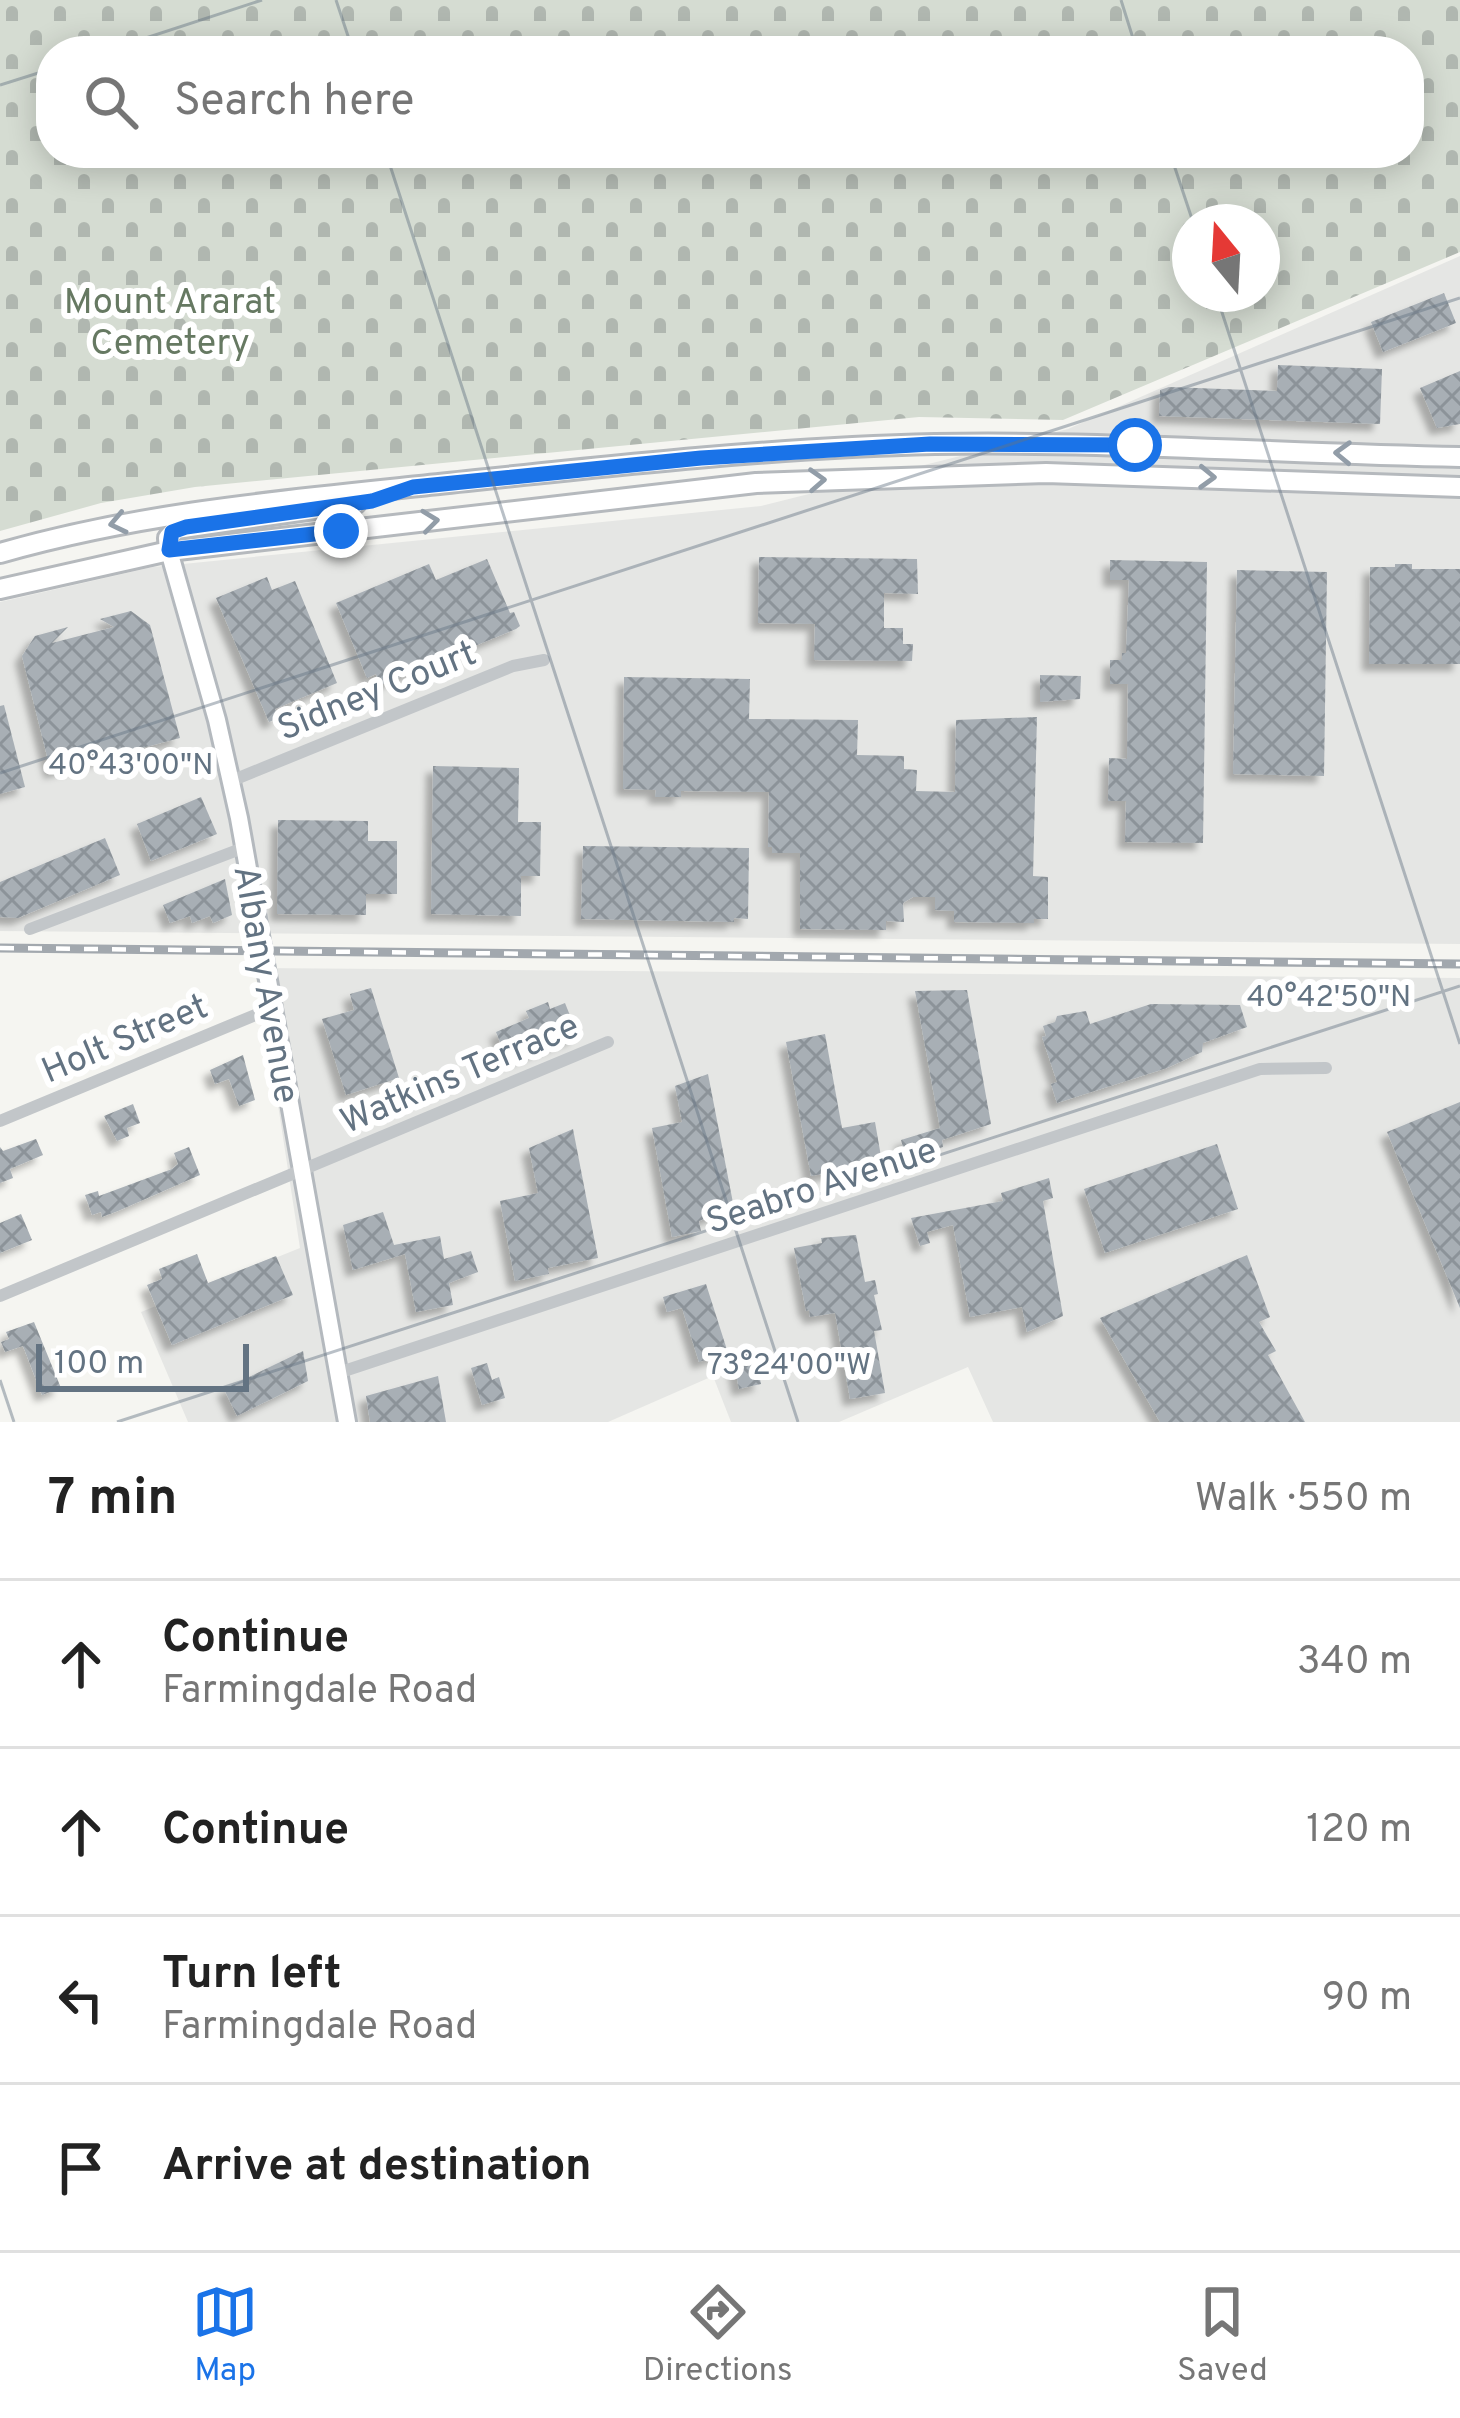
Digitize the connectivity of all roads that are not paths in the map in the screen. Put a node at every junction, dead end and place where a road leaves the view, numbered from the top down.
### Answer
1 (1460, 457) edge
2 (413, 487) junction
3 (1460, 487) edge
4 (169, 550) junction
5 (0, 553) edge
6 (0, 589) edge
7 (544, 660) dead end
8 (231, 781) junction
9 (243, 848) junction
10 (30, 929) dead end
11 (272, 1008) junction
12 (608, 1042) dead end
13 (1326, 1068) dead end
14 (0, 1121) edge
15 (302, 1170) junction
16 (0, 1296) edge
17 (338, 1373) junction
18 (347, 1422) edge

1 -> 2 main road
2 - 4 main road
2 -> 5 main road
4 -> 3 main road
4 - 6 main road
4 - 8 street, Albany Avenue
7 - 8 street, Sidney Court
8 - 9 street, Albany Avenue
9 - 10 street
9 - 11 street, Albany Avenue
11 - 14 street, Holt Street
11 - 15 street, Albany Avenue
12 - 15 street, Watkins Terrace
13 - 17 street, Seabro Avenue
15 - 16 street, Watkins Terrace
15 - 17 street, Albany Avenue
17 - 18 street, Albany Avenue

